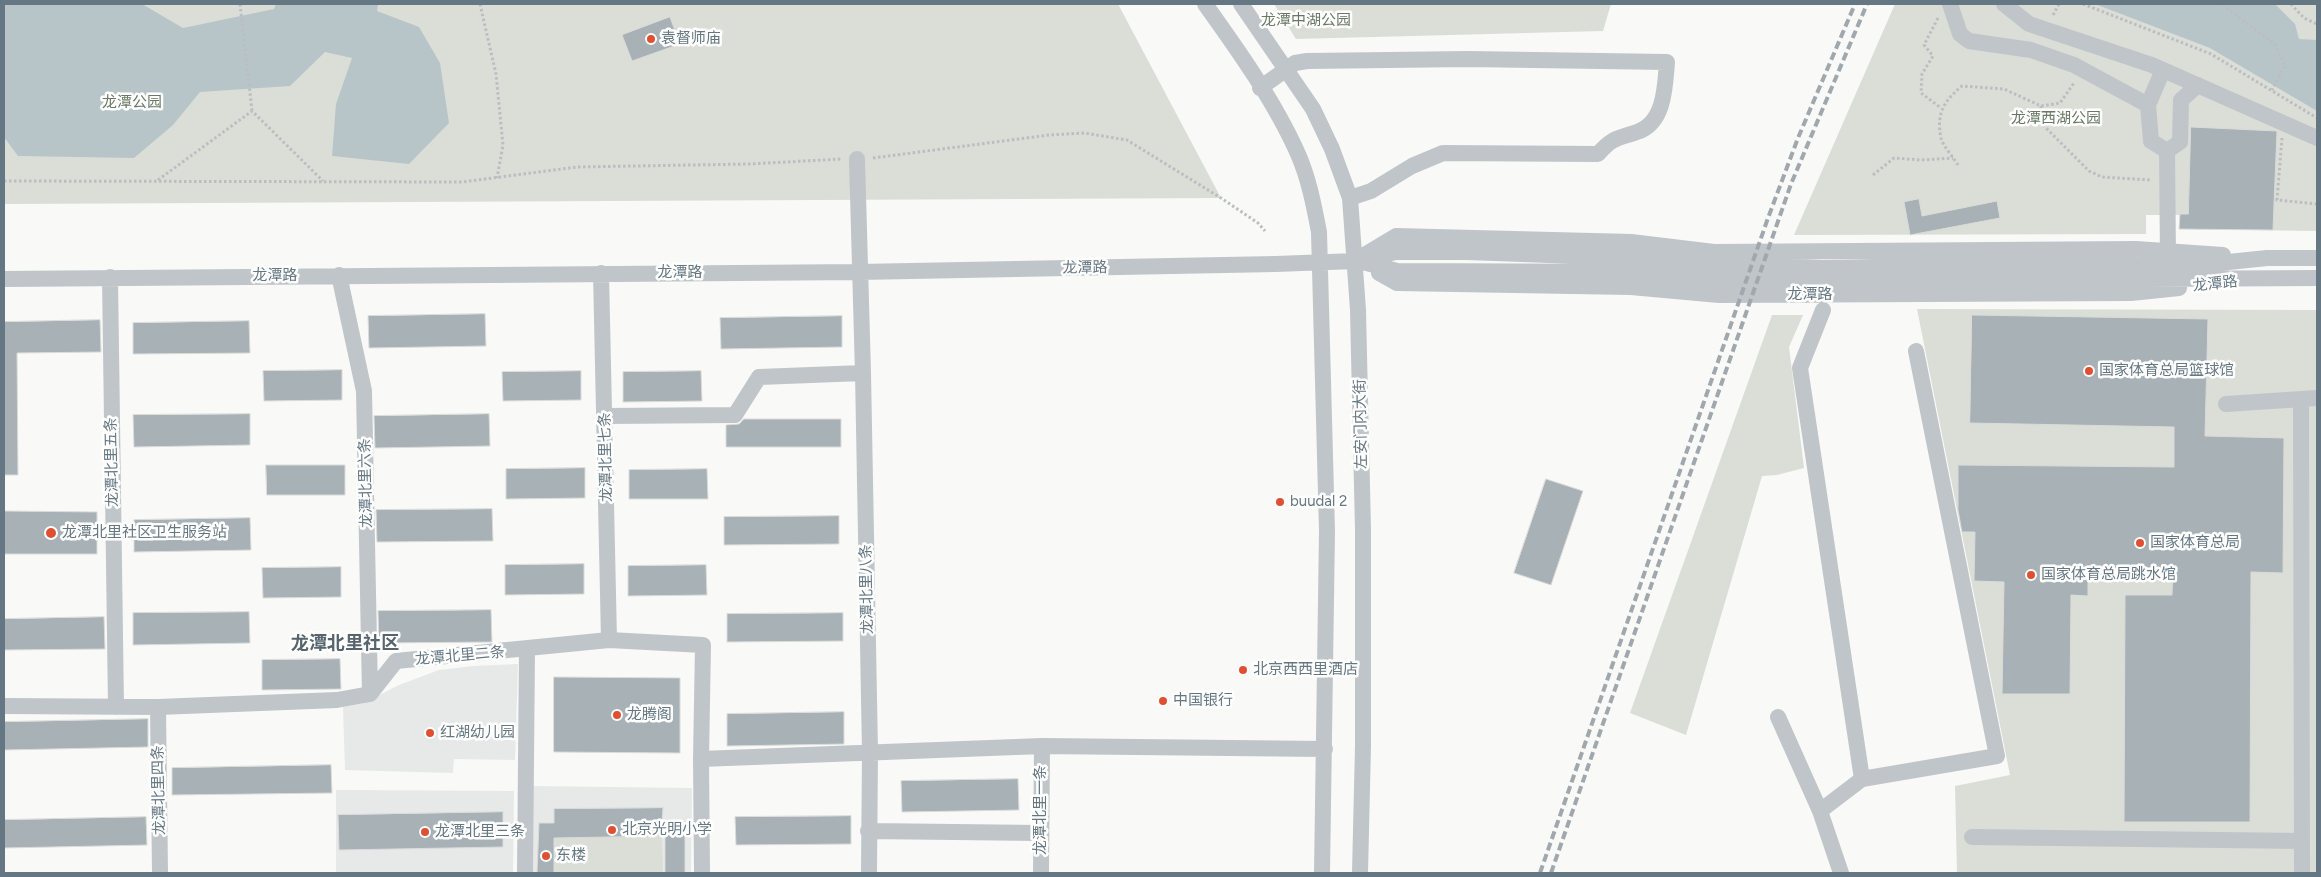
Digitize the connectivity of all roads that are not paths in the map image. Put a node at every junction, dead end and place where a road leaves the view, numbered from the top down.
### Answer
1 (1205, 4) edge
2 (1241, 4) edge
3 (2004, 4) edge
4 (1944, 10) edge
5 (1284, 69) junction
6 (2163, 70) junction
7 (2198, 85) junction
8 (1260, 88) junction
9 (2148, 105) junction
10 (2317, 138) edge
11 (2167, 151) junction
12 (857, 159) road end
13 (1350, 198) junction
14 (2168, 258) junction
15 (2317, 258) edge
16 (1355, 261) junction
17 (1319, 262) junction
18 (859, 272) junction
19 (601, 273) junction
20 (339, 275) junction
21 (110, 277) junction
22 (2317, 278) edge
23 (4, 279) edge
24 (1824, 310) dead end
25 (1916, 351) dead end
26 (864, 373) junction
27 (2317, 398) edge
28 (2301, 400) junction
29 (2226, 404) dead end
30 (606, 416) junction
31 (609, 640) junction
32 (526, 650) junction
33 (2310, 684) edge
34 (370, 694) junction
35 (4, 706) edge
36 (116, 707) junction
37 (158, 707) junction
38 (1778, 717) dead end
39 (1042, 746) junction
40 (1325, 749) junction
41 (870, 752) junction
42 (701, 759) junction
43 (1862, 779) junction
44 (1820, 811) junction
45 (868, 831) junction
46 (1040, 833) junction
47 (1972, 838) dead end
48 (2302, 841) junction
49 (160, 873) edge
50 (525, 873) edge
51 (702, 873) edge
52 (869, 873) edge
53 (1041, 873) edge
54 (1322, 873) edge
55 (1360, 873) edge
56 (1841, 873) edge
57 (2302, 873) edge

1 - 8 street
2 - 5 street, 左安门内大街
3 - 6 street
4 - 9 street
5 - 8 street
5 - 13 street, 左安门内大街
5 - 13 street
6 - 7 street
6 - 9 street
7 - 10 street
7 - 11 street
8 - 17 street
9 - 11 street
11 - 14 street
12 - 18 street, 龙潭北里八条
13 - 16 street, 左安门内大街
14 - 15 street, 龙潭路
14 - 16 street, 龙潭路
16 - 17 street, 龙潭路
16 - 22 street, 龙潭路
16 - 55 street, 左安门内大街
17 - 18 street, 龙潭路
17 - 40 street
18 - 19 street, 龙潭路
18 - 26 street, 龙潭北里八条
19 - 20 street, 龙潭路
19 - 30 street, 龙潭北里七条
20 - 21 street, 龙潭路
20 - 34 street, 龙潭北里六条
21 - 23 street, 龙潭路
21 - 36 street, 龙潭北里五条
24 - 43 street
25 - 43 street
26 - 30 street
26 - 41 street, 龙潭北里八条
27 - 28 street
28 - 29 street
28 - 33 street
30 - 31 street, 龙潭北里七条
31 - 32 street, 龙潭北里二条
31 - 42 street, 龙潭北里二条
32 - 34 street, 龙潭北里二条
32 - 50 street
33 - 48 street
34 - 37 street
35 - 36 street
36 - 37 street
37 - 49 street, 龙潭北里四条
38 - 44 street
39 - 40 street
39 - 41 street
39 - 46 street, 龙潭北里一条
40 - 54 street
41 - 42 street
41 - 45 street, 龙潭北里八条
42 - 51 street, 龙潭北里二条
43 - 44 street
44 - 56 street
45 - 46 street
45 - 52 street, 龙潭北里八条
46 - 53 street, 龙潭北里一条
47 - 48 street
48 - 57 street

